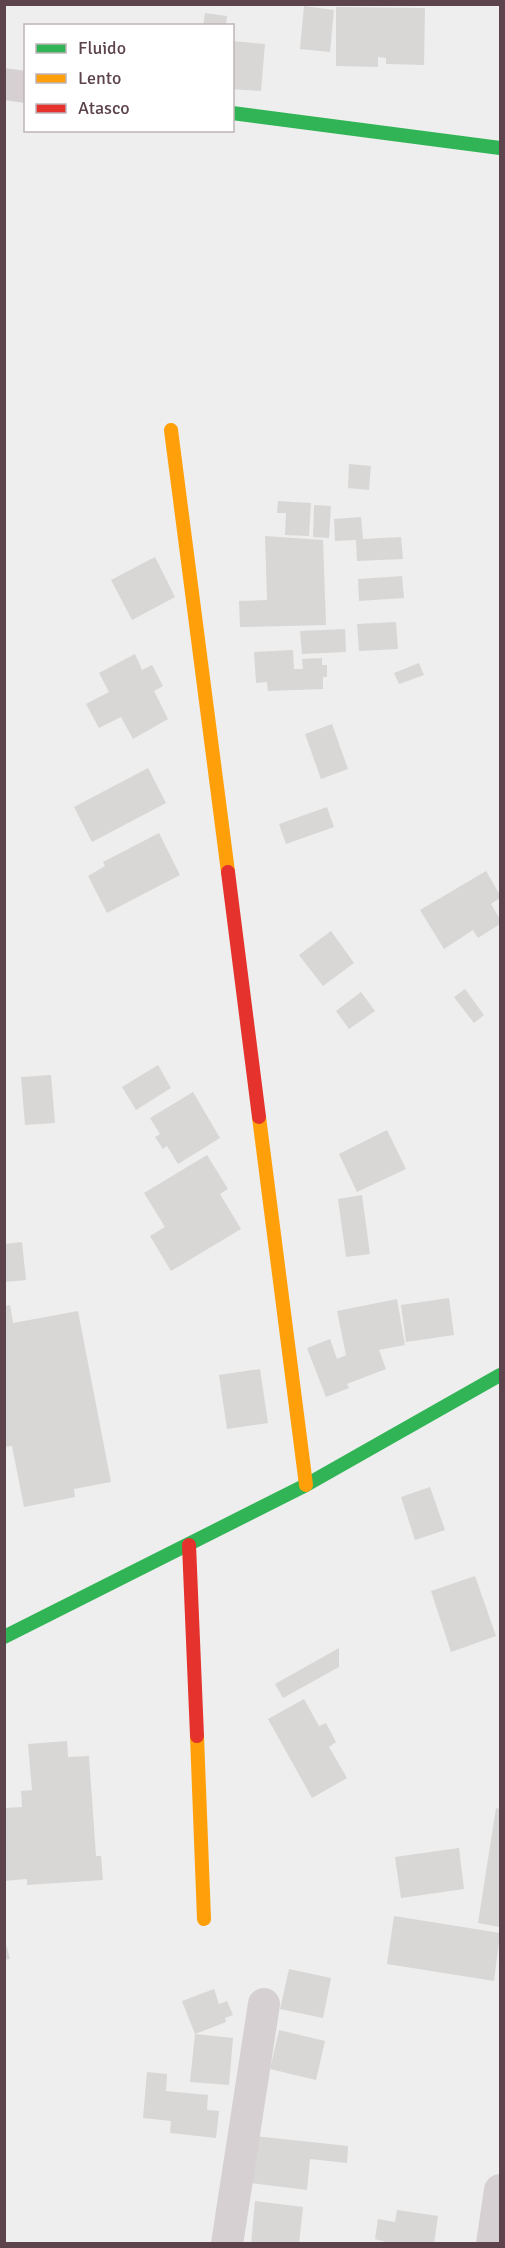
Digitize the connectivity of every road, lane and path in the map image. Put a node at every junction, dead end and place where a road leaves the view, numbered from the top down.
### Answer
1 (4, 84) edge
2 (24, 87) edge
3 (234, 113) edge
4 (501, 148) edge
5 (171, 430) dead end
6 (501, 1375) edge
7 (306, 1485) junction
8 (189, 1545) junction
9 (4, 1638) edge
10 (204, 1919) dead end
11 (264, 2004) dead end
12 (501, 2190) edge
13 (227, 2244) edge
14 (492, 2244) edge

1 - 2 street
3 - 4 street
5 - 7 street
6 - 7 street
7 - 8 street
8 - 9 street
8 - 10 street
11 - 13 street
12 - 14 street

